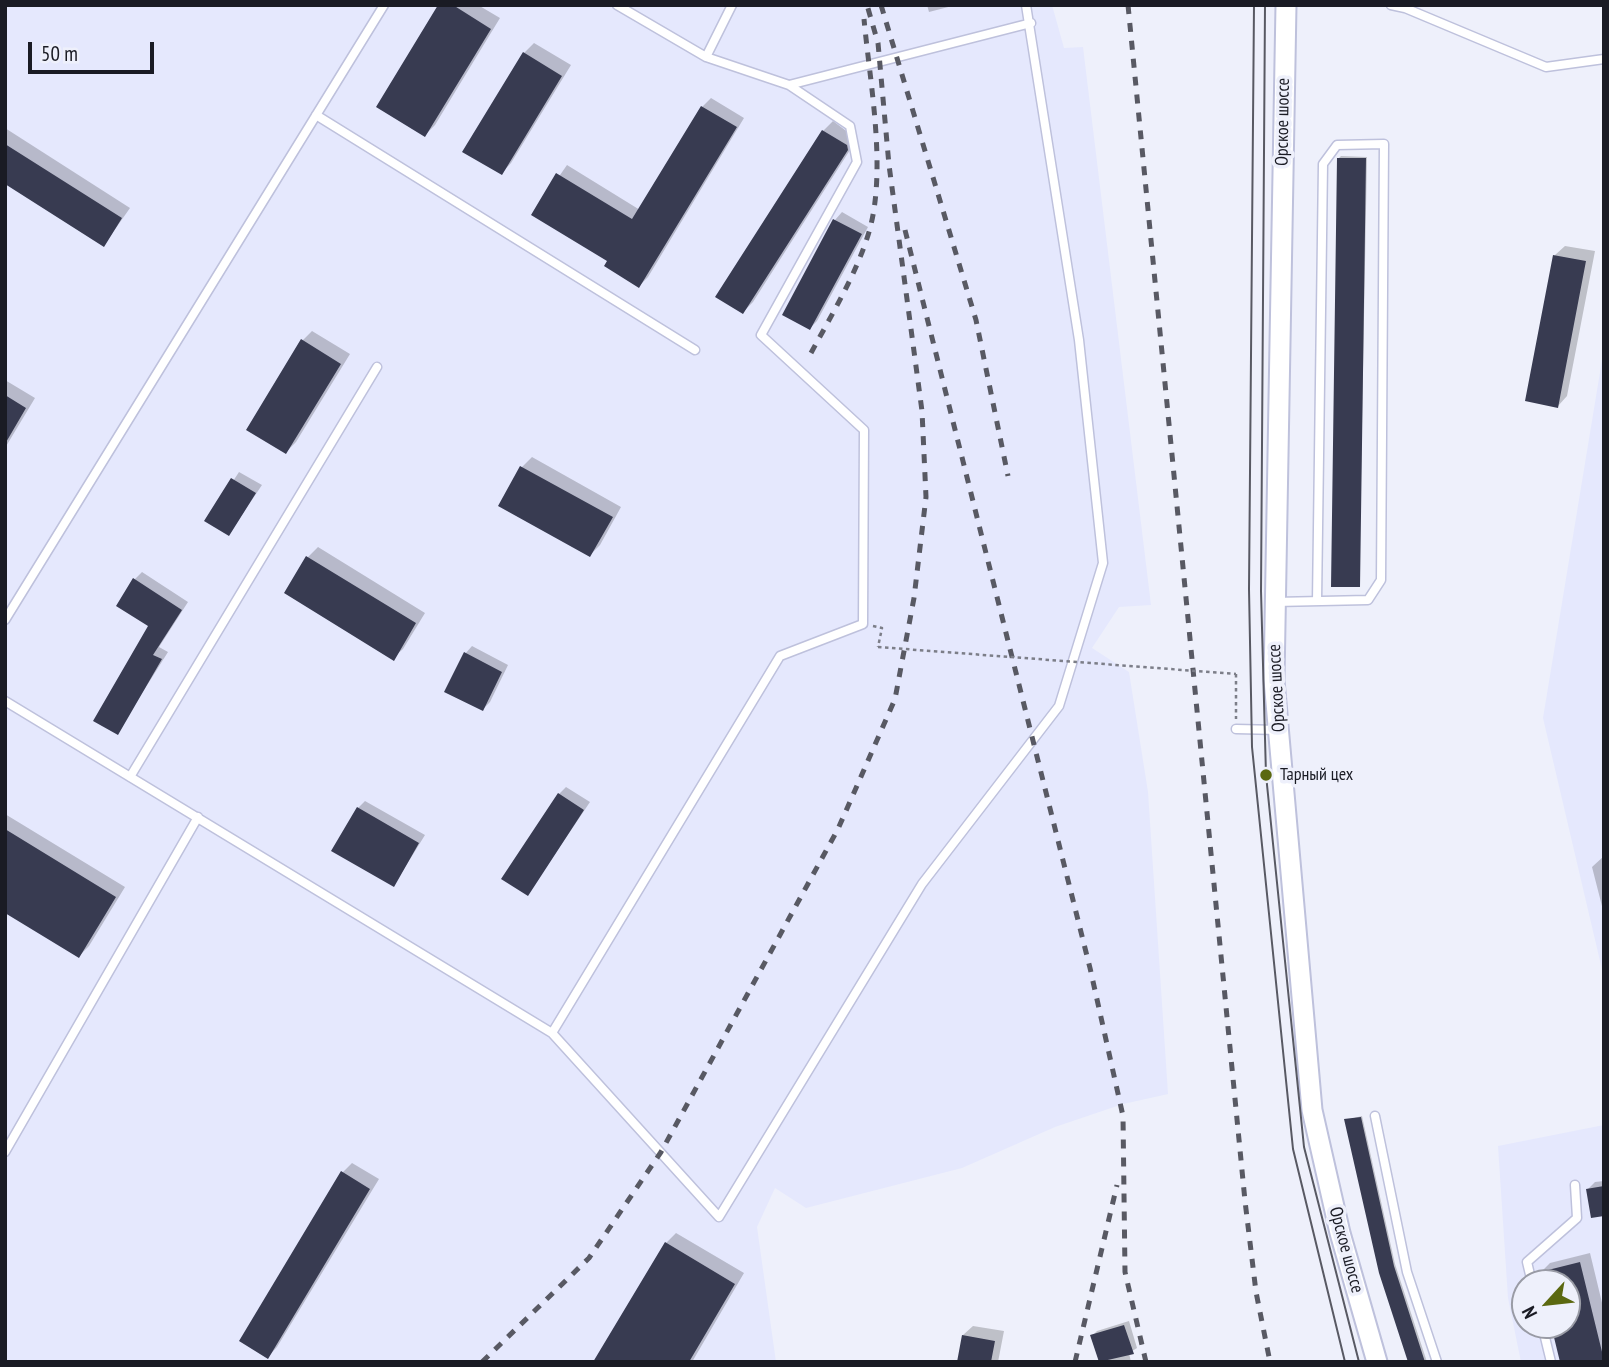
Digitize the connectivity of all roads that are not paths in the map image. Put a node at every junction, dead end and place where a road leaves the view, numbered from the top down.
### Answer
1 (384, 5) edge
2 (617, 5) edge
3 (732, 5) edge
4 (1026, 5) edge
5 (1286, 5) edge
6 (1391, 5) edge
7 (1031, 23) junction
8 (706, 57) junction
9 (1604, 59) edge
10 (789, 85) junction
11 (317, 115) junction
12 (695, 350) dead end
13 (377, 367) dead end
14 (1317, 601) junction
15 (1275, 602) junction
16 (5, 620) edge
17 (5, 701) edge
18 (1236, 729) road end
19 (1279, 730) junction
20 (130, 776) junction
21 (198, 817) junction
22 (552, 1033) junction
23 (1376, 1116) dead end
24 (5, 1152) edge
25 (1574, 1185) dead end
26 (1529, 1269) edge
27 (1545, 1339) edge
28 (1377, 1362) edge
29 (1437, 1362) edge
30 (1550, 1362) edge

1 - 11 lane
2 - 8 lane
3 - 8 lane
4 - 7 lane
5 - 15 street, Орское шоссе
6 - 9 lane
7 - 10 lane
7 - 22 lane
8 - 10 lane
10 - 22 lane
11 - 12 lane
11 - 16 lane
13 - 20 lane
14 - 14 lane
14 - 15 lane
15 - 19 street, Орское шоссе
17 - 20 lane
18 - 19 lane
19 - 28 street, Орское шоссе
20 - 21 lane
21 - 22 lane
21 - 24 lane
23 - 29 lane
25 - 26 lane
27 - 30 lane

